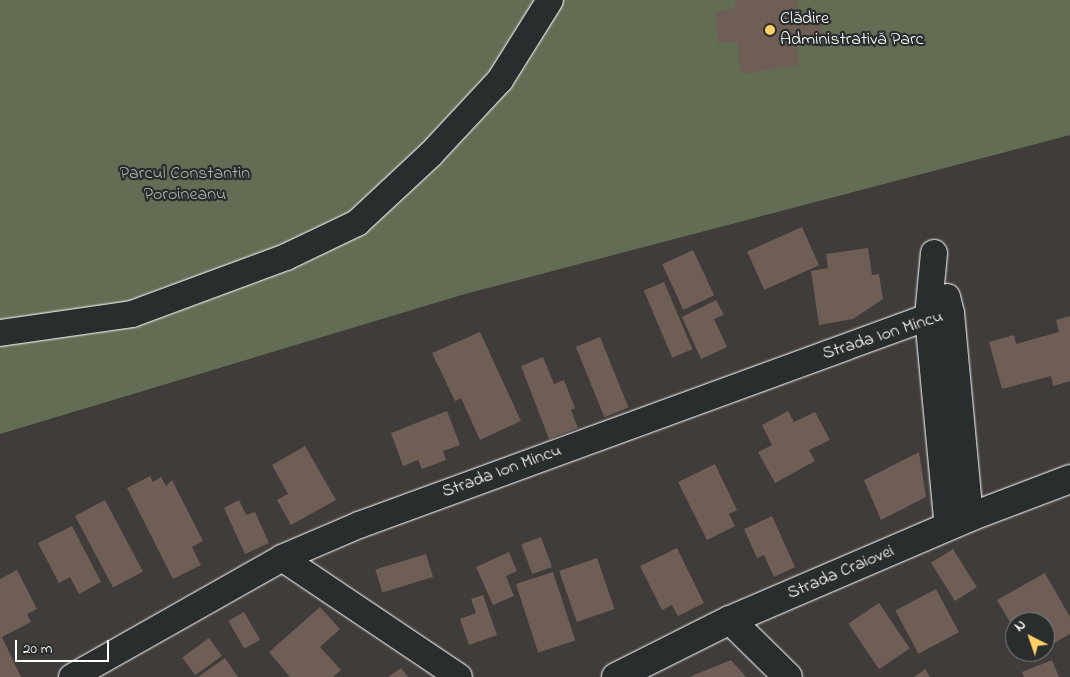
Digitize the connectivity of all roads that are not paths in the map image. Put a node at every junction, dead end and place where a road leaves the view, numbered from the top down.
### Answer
1 (550, 0) edge
2 (0, 333) edge
3 (1070, 479) edge
4 (959, 522) junction
5 (282, 558) junction
6 (730, 620) junction
7 (72, 677) edge
8 (459, 677) edge
9 (616, 677) edge
10 (788, 677) edge

1 - 2 street
3 - 4 main road, Strada Craiovei
4 - 5 street, Strada Ion Mincu
4 - 6 main road, Strada Craiovei
5 - 7 street, Strada Ion Mincu
5 - 8 street
6 - 9 main road, Strada Craiovei
6 - 10 main road

